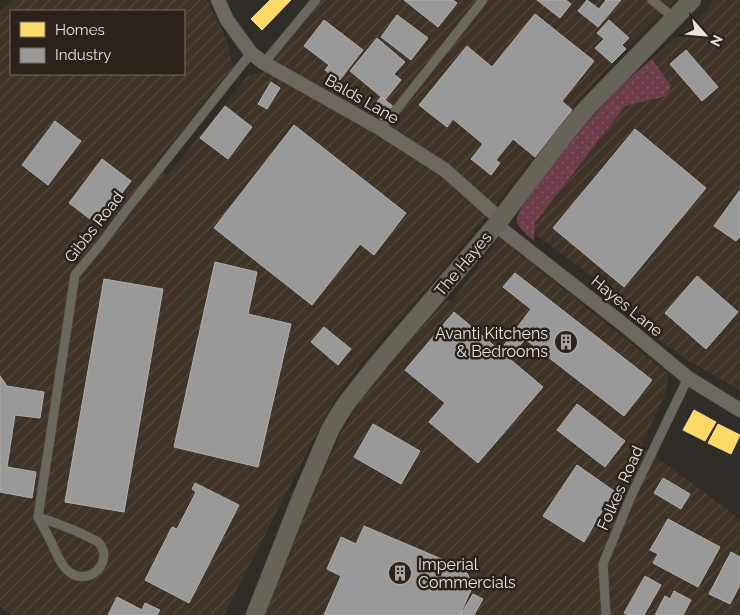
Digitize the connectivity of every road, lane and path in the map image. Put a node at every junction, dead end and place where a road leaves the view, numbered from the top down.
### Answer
1 (218, 0) edge
2 (316, 0) edge
3 (483, 0) edge
4 (652, 0) edge
5 (692, 0) edge
6 (674, 18) junction
7 (251, 53) junction
8 (264, 63) junction
9 (381, 129) junction
10 (498, 222) junction
11 (688, 378) junction
12 (740, 410) edge
13 (38, 517) junction
14 (254, 615) edge
15 (606, 615) edge

1 - 7 street, Balds Lane
2 - 8 street
3 - 9 street
4 - 6 street
5 - 6 highway, The Hayes
6 - 10 highway, The Hayes
7 - 8 street, Balds Lane
7 - 13 street, Gibbs Road
8 - 9 street, Balds Lane
9 - 10 street, Balds Lane
10 - 11 street, Hayes Lane
10 - 14 highway, The Hayes
11 - 12 street, Hayes Lane
11 - 15 street, Folkes Road
13 - 13 street

